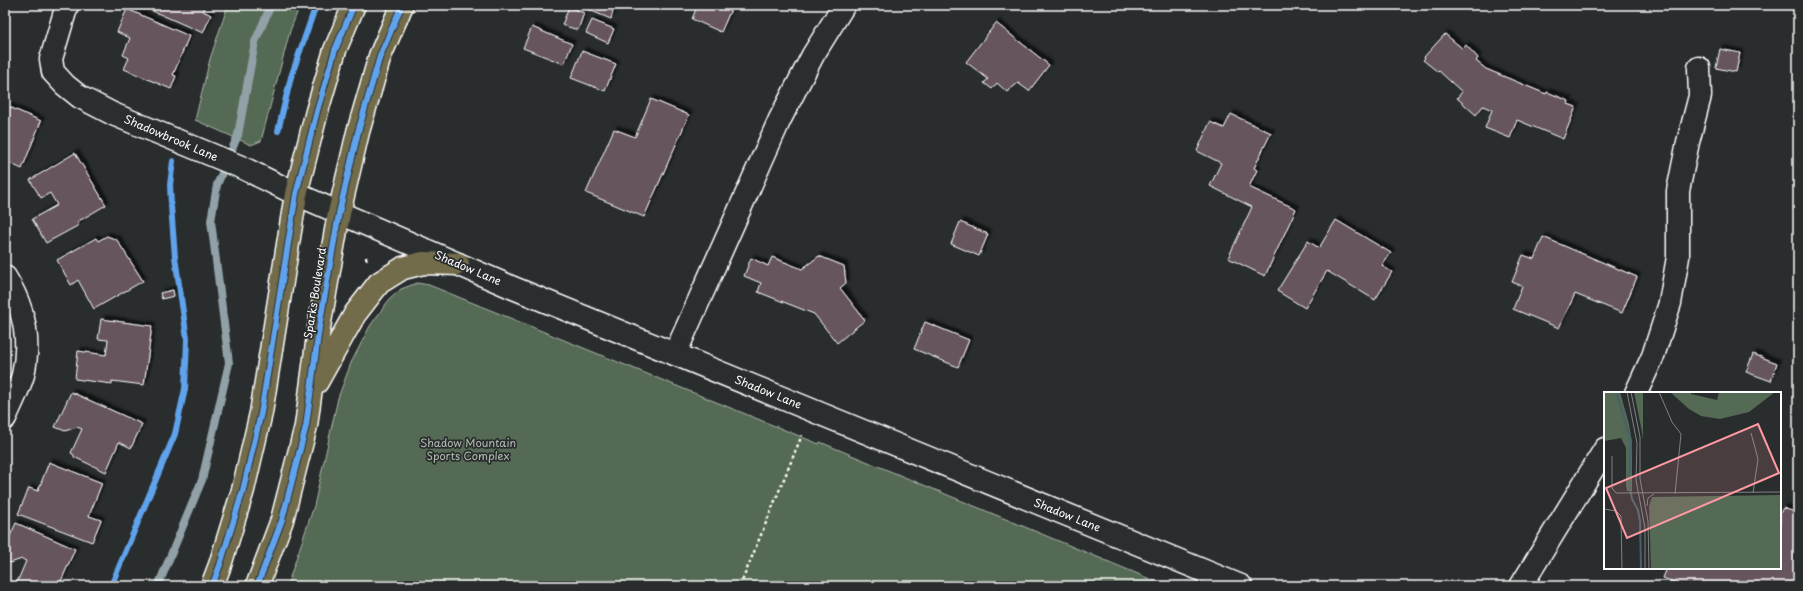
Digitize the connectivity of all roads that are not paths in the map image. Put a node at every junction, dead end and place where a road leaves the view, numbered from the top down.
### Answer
1 (67, 5) edge
2 (354, 5) edge
3 (402, 5) edge
4 (844, 5) edge
5 (1699, 68) dead end
6 (296, 194) junction
7 (339, 213) junction
8 (458, 264) junction
9 (5, 277) edge
10 (675, 354) junction
11 (1636, 392) edge
12 (310, 398) junction
13 (5, 418) edge
14 (1604, 451) edge
15 (212, 586) edge
16 (257, 586) edge
17 (1241, 586) edge
18 (1521, 586) edge

1 - 6 street, Shadowbrook Lane
2 - 6 main road
3 - 7 main road, Sparks Boulevard
4 - 10 street
5 - 11 street
6 - 7 street, Shadow Lane
6 - 15 main road
7 - 8 street, Shadow Lane
7 - 12 main road, Sparks Boulevard
8 - 10 street, Shadow Lane
8 - 12 main road
9 - 13 street
10 - 17 street, Shadow Lane
12 - 16 main road, Sparks Boulevard
14 - 18 street

